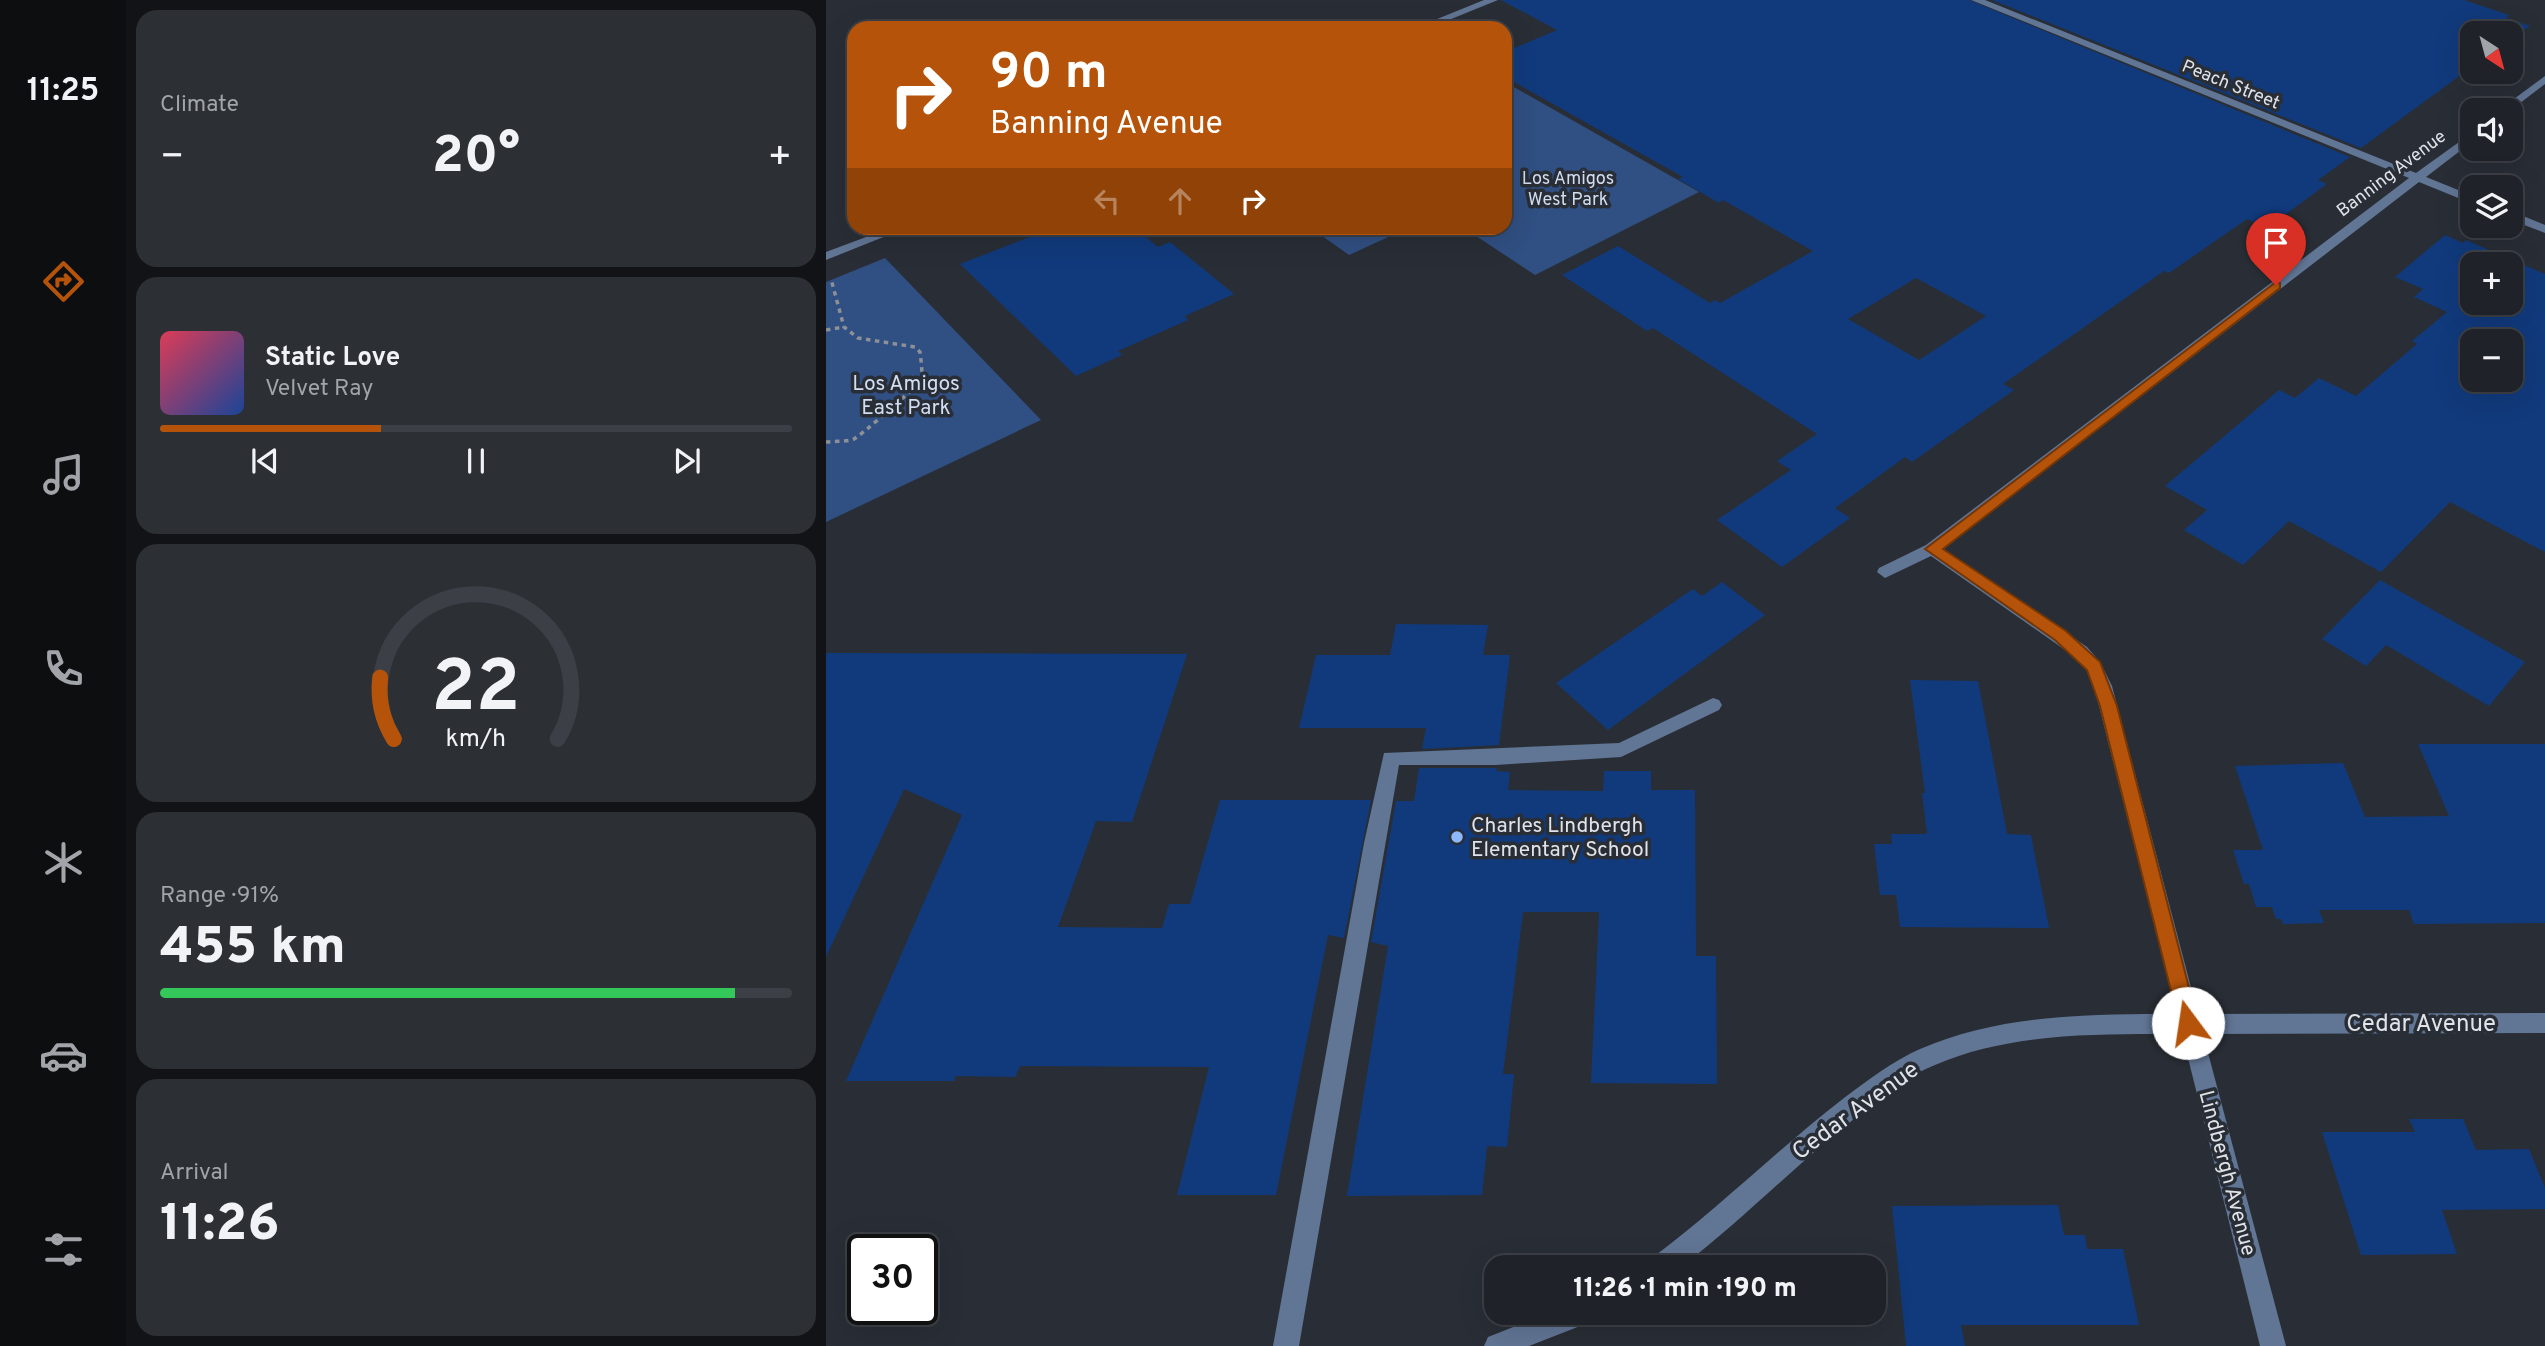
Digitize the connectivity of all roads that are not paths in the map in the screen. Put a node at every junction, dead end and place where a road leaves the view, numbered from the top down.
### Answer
1 (1493, 0) edge
2 (1976, 0) edge
3 (1438, 21) edge
4 (2545, 79) edge
5 (2520, 98) edge
6 (2460, 145) edge
7 (2417, 177) junction
8 (2460, 195) edge
9 (2523, 220) edge
10 (2545, 229) edge
11 (882, 235) edge
12 (826, 256) edge
13 (1932, 549) junction
14 (1885, 572) dead end
15 (1713, 705) dead end
16 (2188, 1023) junction
17 (2545, 1023) edge
18 (1678, 1255) edge
19 (1551, 1325) edge
20 (1286, 1346) edge
21 (1497, 1346) edge
22 (2273, 1346) edge

1 - 3 street
2 - 7 street, Peach Street
4 - 5 street
6 - 7 street, Banning Avenue
7 - 8 street, Peach Street
7 - 13 street, Banning Avenue
9 - 10 street
11 - 12 street
13 - 14 street, Banning Avenue
13 - 16 street, Lindbergh Avenue
15 - 20 street
16 - 17 street, Cedar Avenue
16 - 18 street, Cedar Avenue
16 - 22 street, Lindbergh Avenue
19 - 21 street

